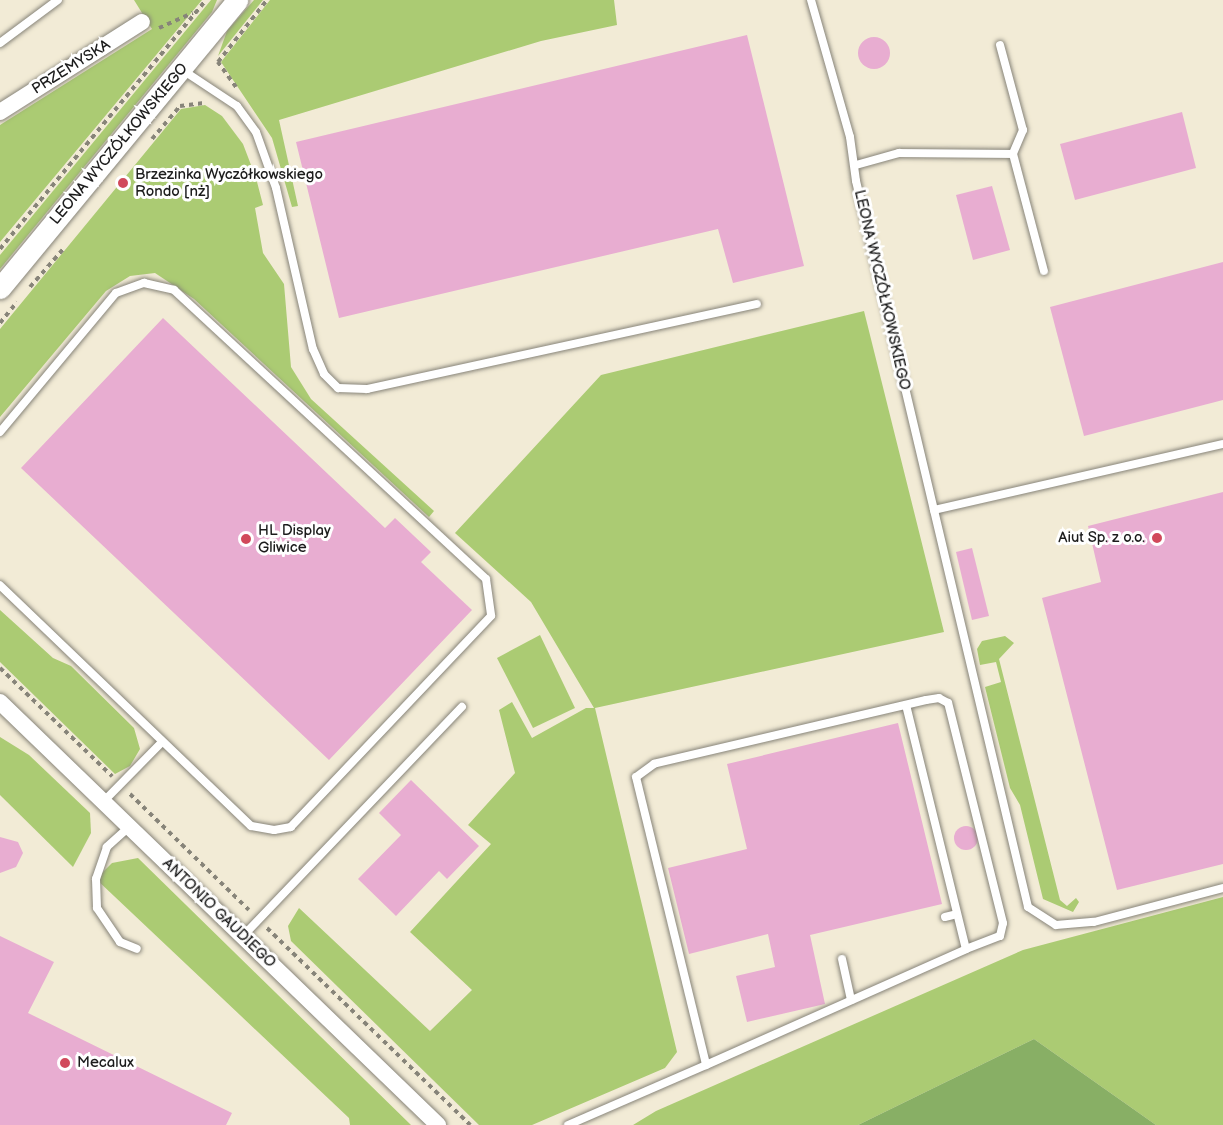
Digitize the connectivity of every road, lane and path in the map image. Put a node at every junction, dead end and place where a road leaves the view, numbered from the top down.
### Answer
1 (58, 0) edge
2 (206, 0) edge
3 (237, 0) edge
4 (267, 0) edge
5 (811, 0) edge
6 (197, 11) junction
7 (138, 25) joint
8 (0, 42) edge
9 (1000, 45) dead end
10 (181, 68) junction
11 (238, 90) dead end
12 (217, 107) dead end
13 (0, 112) edge
14 (147, 146) dead end
15 (1013, 154) junction
16 (856, 165) junction
17 (0, 249) edge
18 (1044, 271) dead end
19 (0, 288) edge
20 (757, 304) dead end
21 (0, 432) edge
22 (1223, 444) edge
23 (934, 510) junction
24 (0, 585) edge
25 (0, 668) edge
26 (0, 702) edge
27 (906, 705) junction
28 (462, 707) dead end
29 (161, 743) junction
30 (100, 766) dead end
31 (104, 801) junction
32 (139, 803) dead end
33 (129, 827) junction
34 (1223, 888) edge
35 (243, 904) dead end
36 (957, 914) junction
37 (945, 917) dead end
38 (243, 936) junction
39 (282, 942) dead end
40 (137, 949) dead end
41 (966, 949) junction
42 (842, 959) dead end
43 (851, 1000) junction
44 (706, 1065) junction
45 (438, 1125) edge
46 (470, 1125) edge
47 (568, 1125) edge

1 - 8 lane
2 - 6 path
3 - 10 street, LEONA WYCZÓŁKOWSKIEGO
4 - 11 path
5 - 16 lane, LEONA WYCZÓŁKOWSKIEGO
6 - 7 path
6 - 17 path
7 - 13 street, PRZEMYSKA
9 - 15 lane
10 - 19 street, LEONA WYCZÓŁKOWSKIEGO
10 - 20 lane
12 - 14 path
15 - 16 lane
15 - 18 lane
16 - 23 lane, LEONA WYCZÓŁKOWSKIEGO
21 - 29 lane
22 - 23 lane
23 - 34 lane, LEONA WYCZÓŁKOWSKIEGO
24 - 29 lane
25 - 30 path
26 - 31 street, ANTONIO GAUDIEGO
27 - 36 lane
27 - 41 lane
27 - 44 lane
28 - 38 lane
29 - 31 lane
31 - 33 street, ANTONIO GAUDIEGO
32 - 35 path
33 - 38 street, ANTONIO GAUDIEGO
33 - 40 lane
36 - 37 lane
36 - 41 lane
38 - 45 street, ANTONIO GAUDIEGO
39 - 46 path
41 - 43 lane
42 - 43 lane
43 - 44 lane
44 - 47 lane

